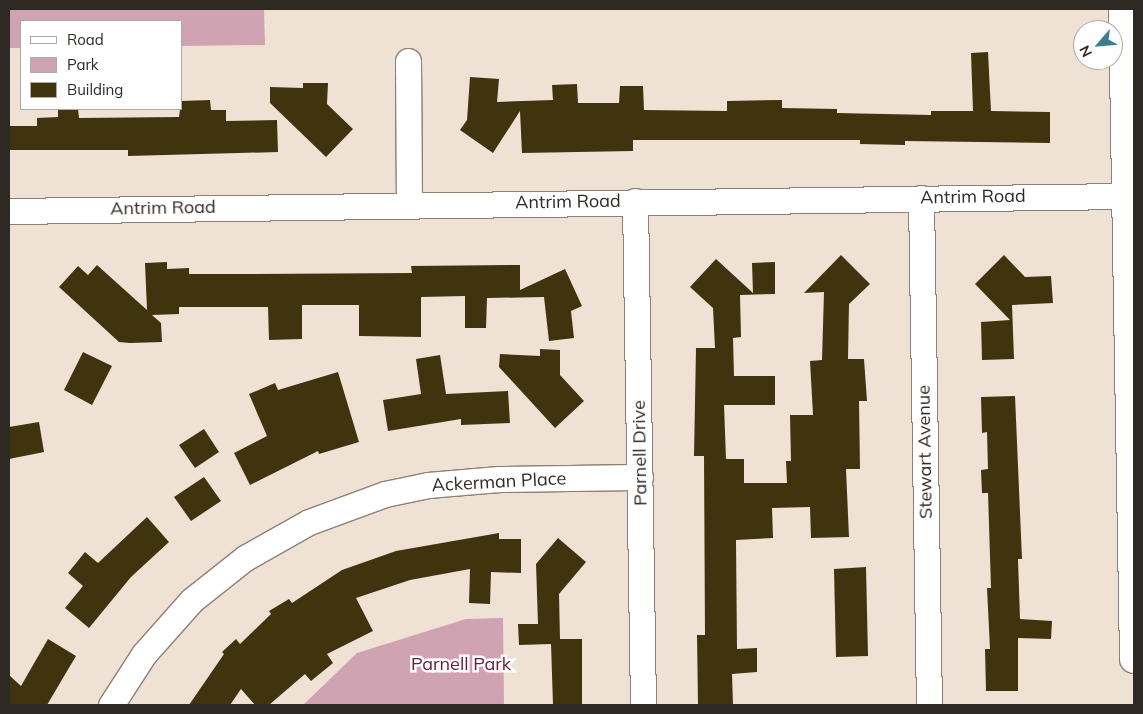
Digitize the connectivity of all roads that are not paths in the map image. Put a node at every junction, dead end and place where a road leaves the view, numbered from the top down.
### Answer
1 (1123, 9) edge
2 (408, 62) dead end
3 (1127, 196) junction
4 (921, 198) junction
5 (635, 201) junction
6 (409, 204) junction
7 (9, 211) edge
8 (640, 477) junction
9 (1134, 659) edge
10 (110, 705) edge
11 (643, 705) edge
12 (929, 705) edge

1 - 3 main road
2 - 6 street
3 - 4 street, Antrim Road
3 - 9 main road
4 - 5 street, Antrim Road
4 - 12 street, Stewart Avenue
5 - 6 street, Antrim Road
5 - 8 street, Parnell Drive
6 - 7 street, Antrim Road
8 - 10 street, Ackerman Place
8 - 11 street, Parnell Drive

